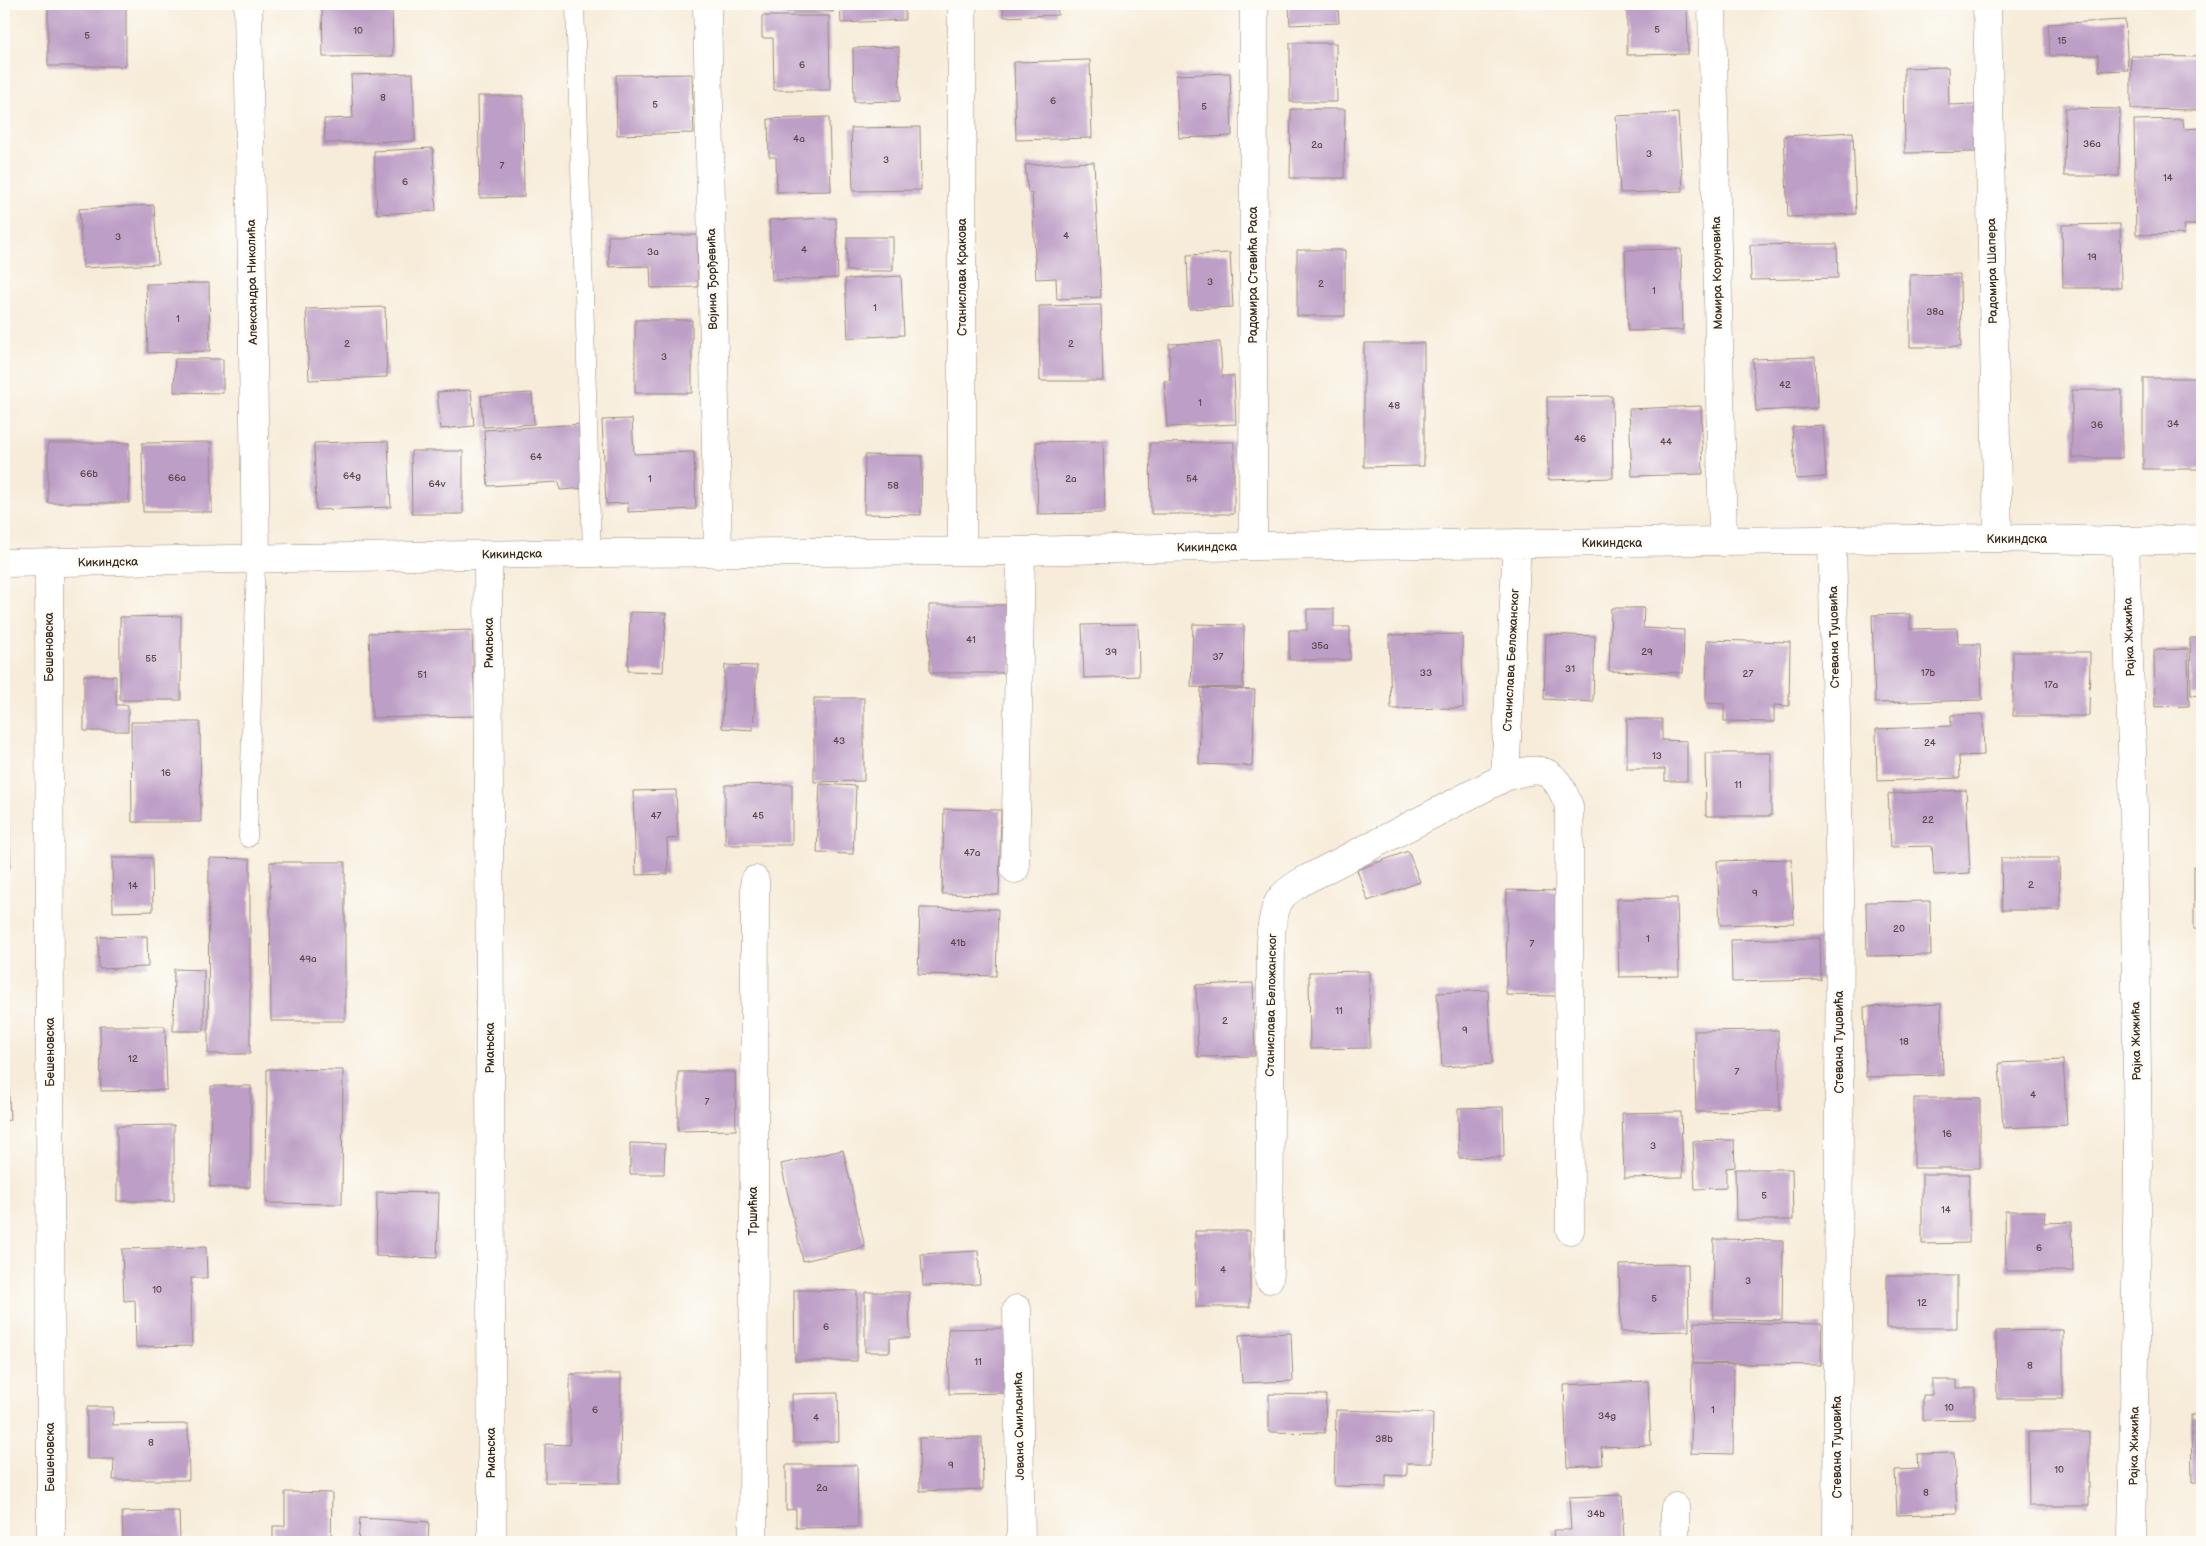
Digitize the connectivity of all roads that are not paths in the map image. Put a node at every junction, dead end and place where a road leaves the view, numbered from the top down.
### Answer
1 (248, 4) edge
2 (575, 4) edge
3 (707, 4) edge
4 (962, 4) edge
5 (1254, 4) edge
6 (1712, 4) edge
7 (1987, 4) edge
8 (1998, 538) junction
9 (2202, 539) edge
10 (2126, 541) junction
11 (1722, 542) junction
12 (1832, 542) junction
13 (1517, 543) junction
14 (1253, 546) junction
15 (962, 550) junction
16 (1021, 551) junction
17 (592, 553) junction
18 (488, 554) junction
19 (718, 554) junction
20 (256, 560) junction
21 (4, 563) edge
22 (49, 563) junction
23 (1505, 777) junction
24 (248, 838) dead end
25 (1015, 869) dead end
26 (755, 880) dead end
27 (1570, 1230) dead end
28 (1269, 1279) dead end
29 (1016, 1309) dead end
30 (1675, 1507) dead end
31 (51, 1542) edge
32 (492, 1542) edge
33 (753, 1542) edge
34 (1021, 1542) edge
35 (1675, 1542) edge
36 (1836, 1542) edge
37 (2132, 1542) edge

1 - 20 street, Александра Николића
2 - 17 lane
3 - 19 street, Војина Ђорђевића
4 - 15 street, Станислава Кракова
5 - 14 street, Радомира Стевића Раса
6 - 11 street, Момира Коруновића
7 - 8 street, Радомира Шапера
8 - 10 street, Кикиндска
8 - 12 street, Кикиндска
9 - 10 street, Кикиндска
10 - 37 street, Рајка Жижића
11 - 12 street, Кикиндска
11 - 13 street, Кикиндска
12 - 36 street, Стевана Туцовића
13 - 14 street, Кикиндска
13 - 23 street, Станислава Беложанског
14 - 16 street, Кикиндска
15 - 16 street, Кикиндска
15 - 19 street, Кикиндска
16 - 25 street
17 - 18 street, Кикиндска
17 - 19 street, Кикиндска
18 - 20 street, Кикиндска
18 - 32 street, Рмањска
20 - 22 street, Кикиндска
20 - 24 lane
21 - 22 street, Кикиндска
22 - 31 street, Бешеновска
23 - 27 street, Станислава Беложанског
23 - 28 street, Станислава Беложанског
26 - 33 street, Тршићка
29 - 34 street, Јована Смиљанића
30 - 35 street

